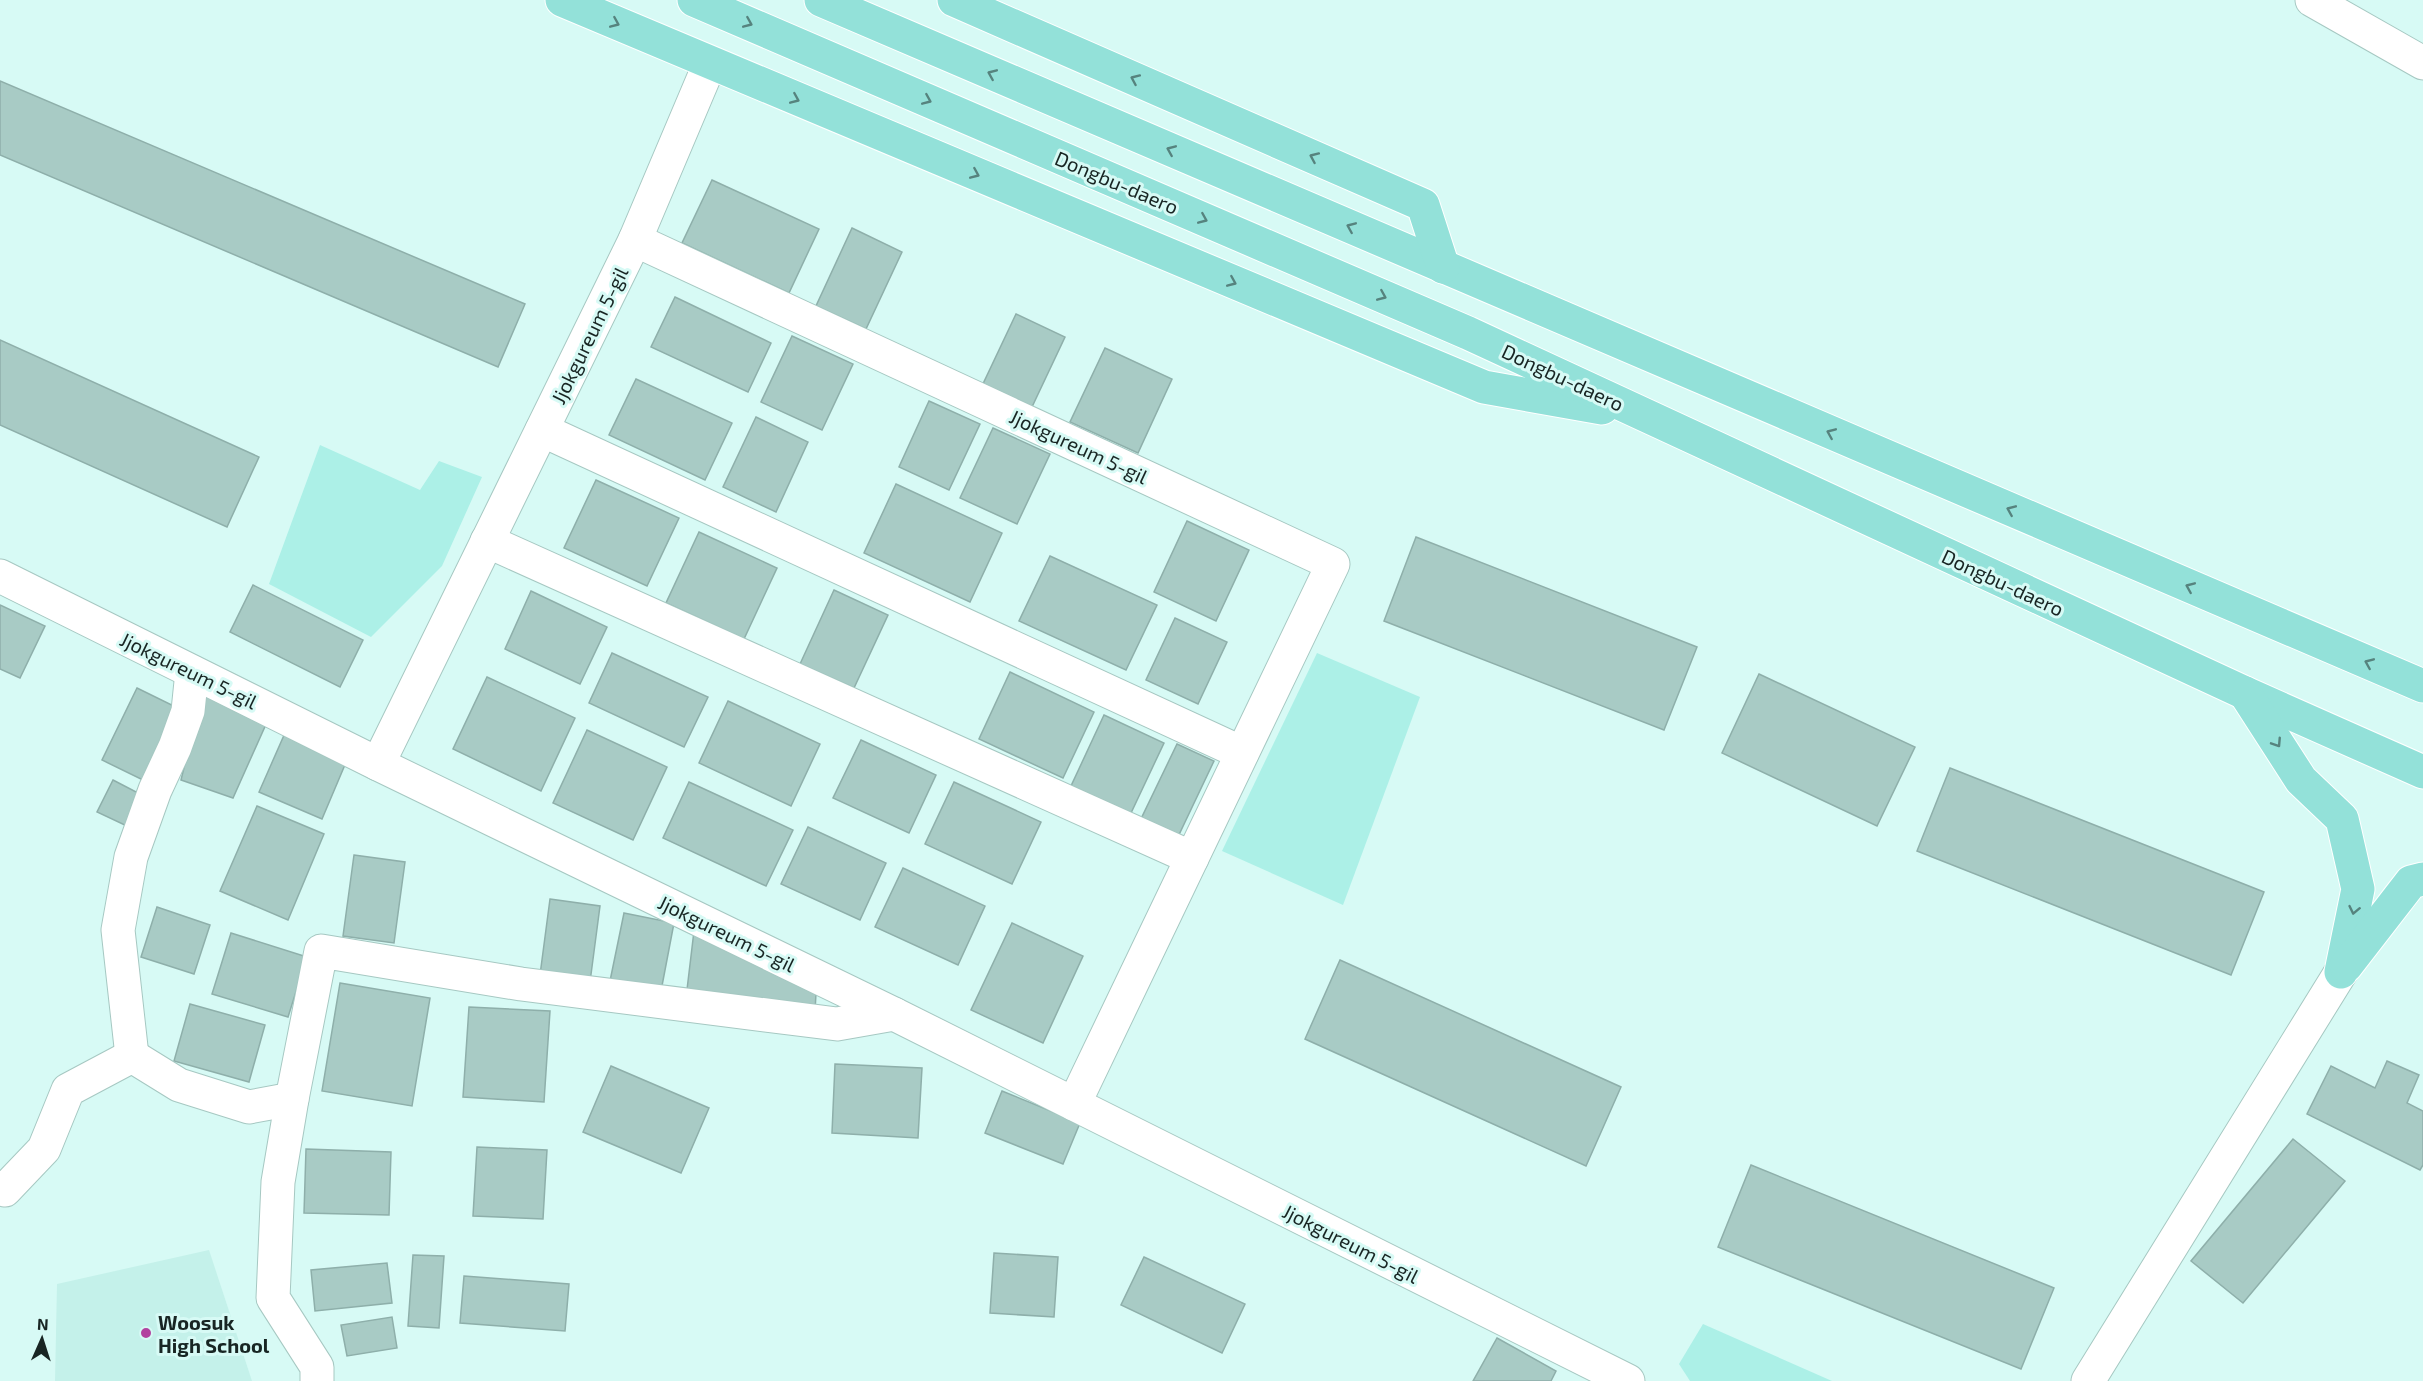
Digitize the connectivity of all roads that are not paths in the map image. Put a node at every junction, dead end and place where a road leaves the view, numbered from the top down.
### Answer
1 (562, 0) edge
2 (694, 0) edge
3 (821, 0) edge
4 (954, 0) edge
5 (2312, 0) edge
6 (710, 63) junction
7 (2423, 63) edge
8 (635, 240) junction
9 (1443, 267) junction
10 (1646, 416) junction
11 (542, 430) junction
12 (487, 541) junction
13 (0, 576) edge
14 (192, 672) junction
15 (2423, 686) edge
16 (2245, 693) junction
17 (1242, 753) junction
18 (378, 764) junction
19 (2423, 772) edge
20 (1192, 858) junction
21 (2423, 879) edge
22 (2341, 972) junction
23 (894, 1014) junction
24 (132, 1056) junction
25 (291, 1099) junction
26 (1074, 1104) junction
27 (0, 1189) edge
28 (317, 1381) edge
29 (1628, 1381) edge
30 (2088, 1381) edge

1 -> 6 main road
2 -> 10 main road, Dongbu-daero
9 -> 3 main road
9 -> 4 main road
5 - 7 street
6 - 8 street, Jjokgureum 5-gil
6 -> 10 main road
8 - 11 street, Jjokgureum 5-gil
8 - 17 street, Jjokgureum 5-gil
15 -> 9 main road
10 - 16 main road, Dongbu-daero
11 - 12 street, Jjokgureum 5-gil
11 - 17 street
12 - 18 street, Jjokgureum 5-gil
12 - 20 street
13 - 14 street, Jjokgureum 5-gil
14 - 18 street, Jjokgureum 5-gil
14 - 24 street
16 - 19 main road, Dongbu-daero
16 -> 22 main road
17 - 20 street, Jjokgureum 5-gil
18 - 23 street, Jjokgureum 5-gil
20 - 26 street, Jjokgureum 5-gil
21 - 22 main road
22 - 30 street
23 - 25 street
23 - 26 street, Jjokgureum 5-gil
24 - 25 street
24 - 27 street
25 - 28 street
26 - 29 street, Jjokgureum 5-gil

